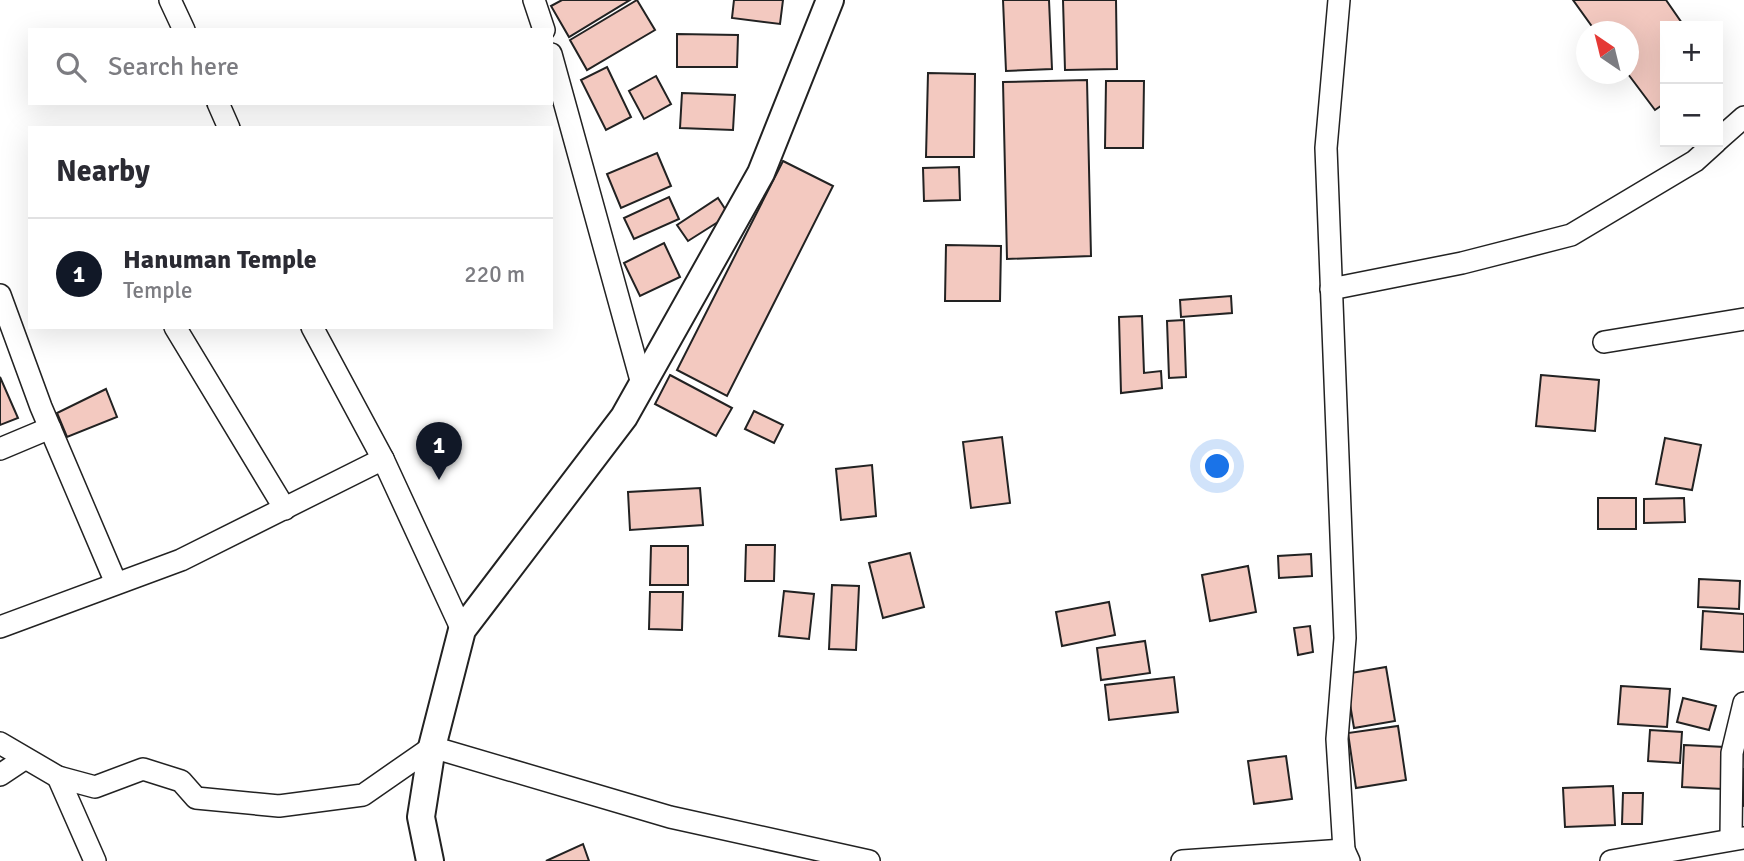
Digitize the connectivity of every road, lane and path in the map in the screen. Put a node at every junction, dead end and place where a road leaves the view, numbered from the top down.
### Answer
1 (170, 0) edge
2 (534, 0) edge
3 (830, 0) edge
4 (1339, 0) edge
5 (183, 28) edge
6 (543, 28) edge
7 (553, 61) edge
8 (219, 105) edge
9 (1744, 117) edge
10 (228, 126) edge
11 (1723, 136) edge
12 (1710, 147) edge
13 (1331, 289) junction
14 (0, 295) edge
15 (1744, 318) edge
16 (176, 329) edge
17 (313, 329) edge
18 (1604, 342) dead end
19 (8, 344) edge
20 (642, 384) junction
21 (50, 428) junction
22 (0, 449) edge
23 (383, 459) junction
24 (285, 509) junction
25 (116, 583) junction
26 (0, 627) edge
27 (461, 630) junction
28 (1744, 703) edge
29 (0, 743) edge
30 (432, 747) junction
31 (24, 759) junction
32 (0, 775) edge
33 (58, 778) junction
34 (1738, 839) edge
35 (1346, 855) edge
36 (94, 861) edge
37 (429, 861) edge
38 (870, 861) edge
39 (1182, 861) edge
40 (1611, 861) edge

1 - 5 street
2 - 6 street
3 - 20 street
4 - 13 street
7 - 20 street
8 - 10 street
9 - 11 street
12 - 13 street
13 - 35 street
14 - 19 street
15 - 18 street
16 - 24 street
17 - 23 street
19 - 21 street
20 - 27 street
21 - 22 street
21 - 25 street
23 - 24 street
23 - 27 street
24 - 25 street
25 - 26 street
27 - 30 street
28 - 34 street
29 - 31 street
30 - 33 street
30 - 37 street
30 - 38 street
31 - 32 street
31 - 33 street
33 - 36 street
34 - 40 street
35 - 39 street

